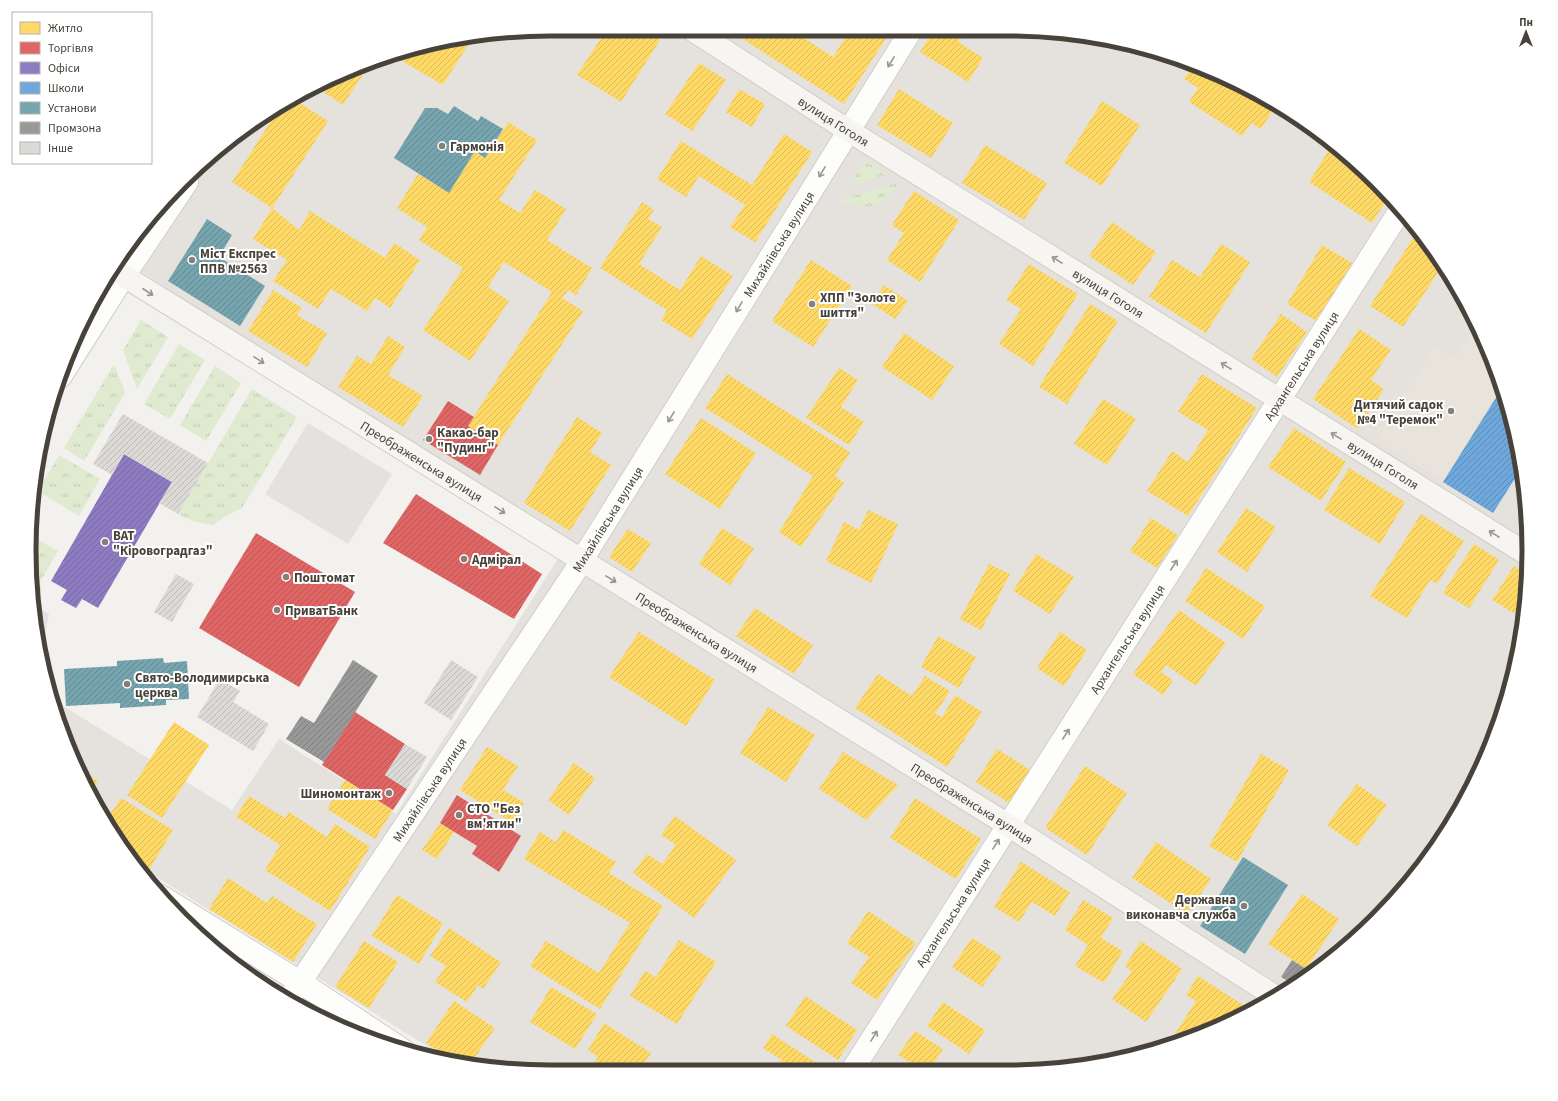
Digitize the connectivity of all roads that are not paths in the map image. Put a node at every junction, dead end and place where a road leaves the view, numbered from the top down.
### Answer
1 (702, 36) edge
2 (908, 36) edge
3 (848, 130) junction
4 (171, 204) edge
5 (1397, 215) edge
6 (120, 273) edge
7 (77, 349) edge
8 (1279, 400) junction
9 (1522, 551) edge
10 (582, 560) junction
11 (1008, 825) junction
12 (190, 917) edge
13 (294, 990) edge
14 (1270, 992) edge
15 (372, 1033) edge
16 (856, 1065) edge

1 - 3 main road, вулиця Гоголя
2 -> 3 street, Михайлівська вулиця
8 -> 3 main road, вулиця Гоголя
3 -> 10 street, Михайлівська вулиця
4 - 6 street
5 - 8 street, Архангельська вулиця
6 - 7 street
6 -> 10 main road, Преображенська вулиця
9 -> 8 main road, вулиця Гоголя
11 -> 8 street, Архангельська вулиця
10 -> 11 main road, Преображенська вулиця
10 - 13 street, Михайлівська вулиця
11 - 14 main road, Преображенська вулиця
16 -> 11 street, Архангельська вулиця
12 - 13 street
13 - 15 street

